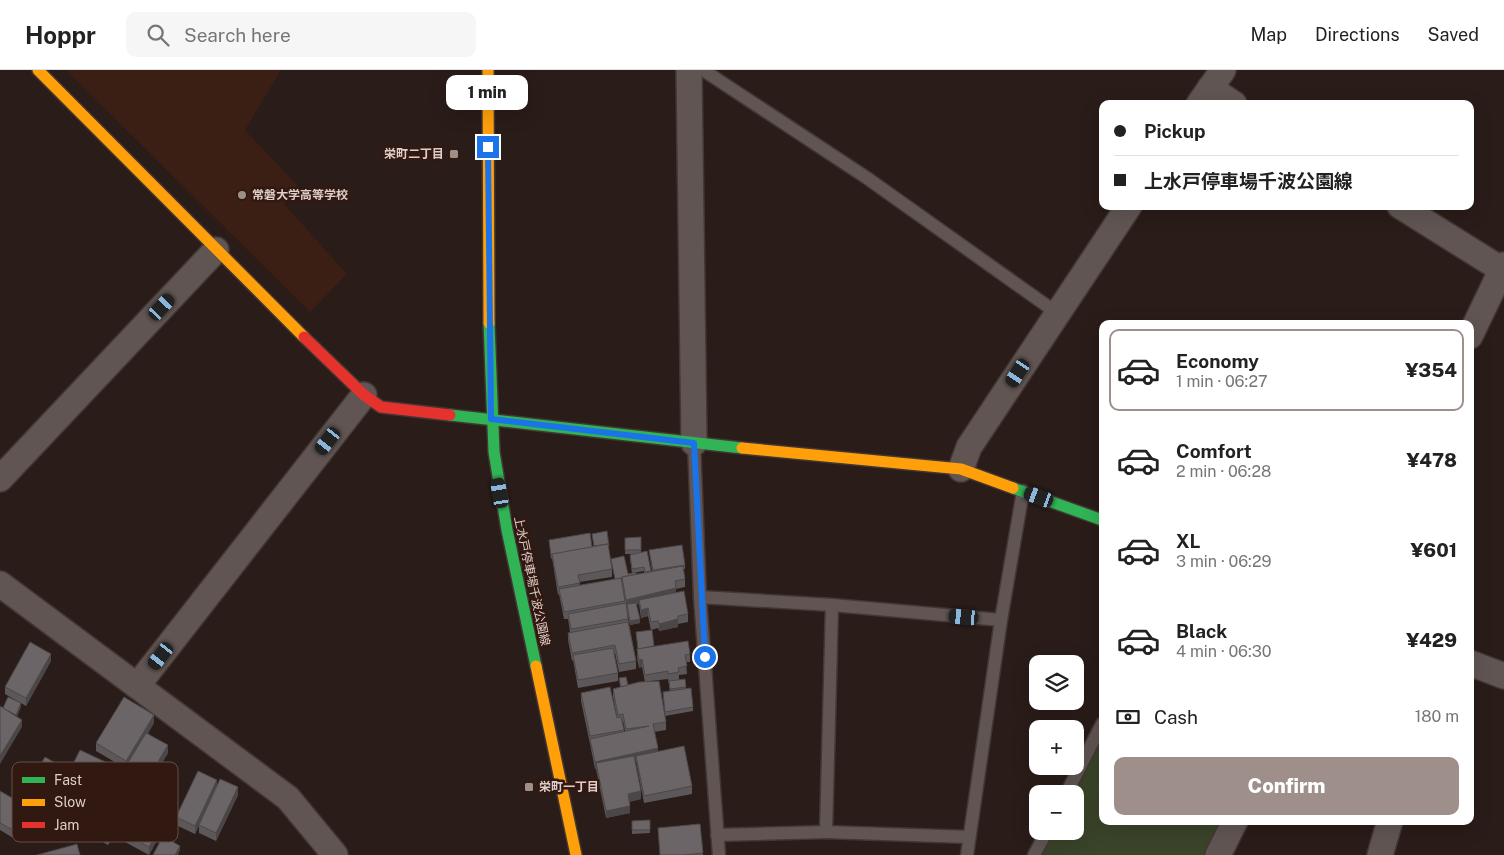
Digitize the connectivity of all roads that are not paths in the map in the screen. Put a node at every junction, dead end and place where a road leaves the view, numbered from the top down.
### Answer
1 (38, 70) edge
2 (488, 70) edge
3 (689, 70) edge
4 (703, 70) edge
5 (1211, 87) edge
6 (1229, 100) edge
7 (1127, 210) edge
8 (1407, 210) edge
9 (216, 250) junction
10 (1503, 268) edge
11 (1057, 313) junction
12 (1474, 328) edge
13 (364, 395) junction
14 (491, 419) junction
15 (694, 443) junction
16 (961, 469) junction
17 (0, 479) edge
18 (1023, 491) junction
19 (1099, 519) edge
20 (0, 584) edge
21 (700, 597) junction
22 (832, 605) junction
23 (1001, 620) junction
24 (1474, 665) edge
25 (1504, 676) edge
26 (137, 686) junction
27 (1099, 730) edge
28 (1071, 785) edge
29 (1233, 825) edge
30 (1389, 825) edge
31 (826, 832) junction
32 (717, 835) junction
33 (970, 837) junction
34 (1042, 840) edge
35 (335, 855) edge
36 (576, 855) edge
37 (718, 855) edge
38 (967, 855) edge
39 (1034, 855) edge
40 (1218, 855) edge
41 (1380, 855) edge

1 - 9 street
2 - 14 street, 上水戸停車場千波公園線
3 - 15 street
4 - 11 lane
5 - 6 street
7 - 11 street
8 - 10 street
9 - 13 street
9 - 17 street
10 - 12 street
11 - 16 street
13 - 14 street
13 - 26 street
14 - 15 street
14 - 36 street, 上水戸停車場千波公園線
15 - 16 street
15 - 21 lane
16 - 18 street
18 - 19 street
18 - 23 lane
20 - 26 street
21 - 22 lane
21 - 32 lane
22 - 23 lane
22 - 31 lane
23 - 33 lane
24 - 25 street
26 - 35 street
27 - 28 lane
29 - 40 street
30 - 41 street
31 - 32 lane
31 - 33 lane
32 - 37 lane
33 - 38 lane
34 - 39 lane

